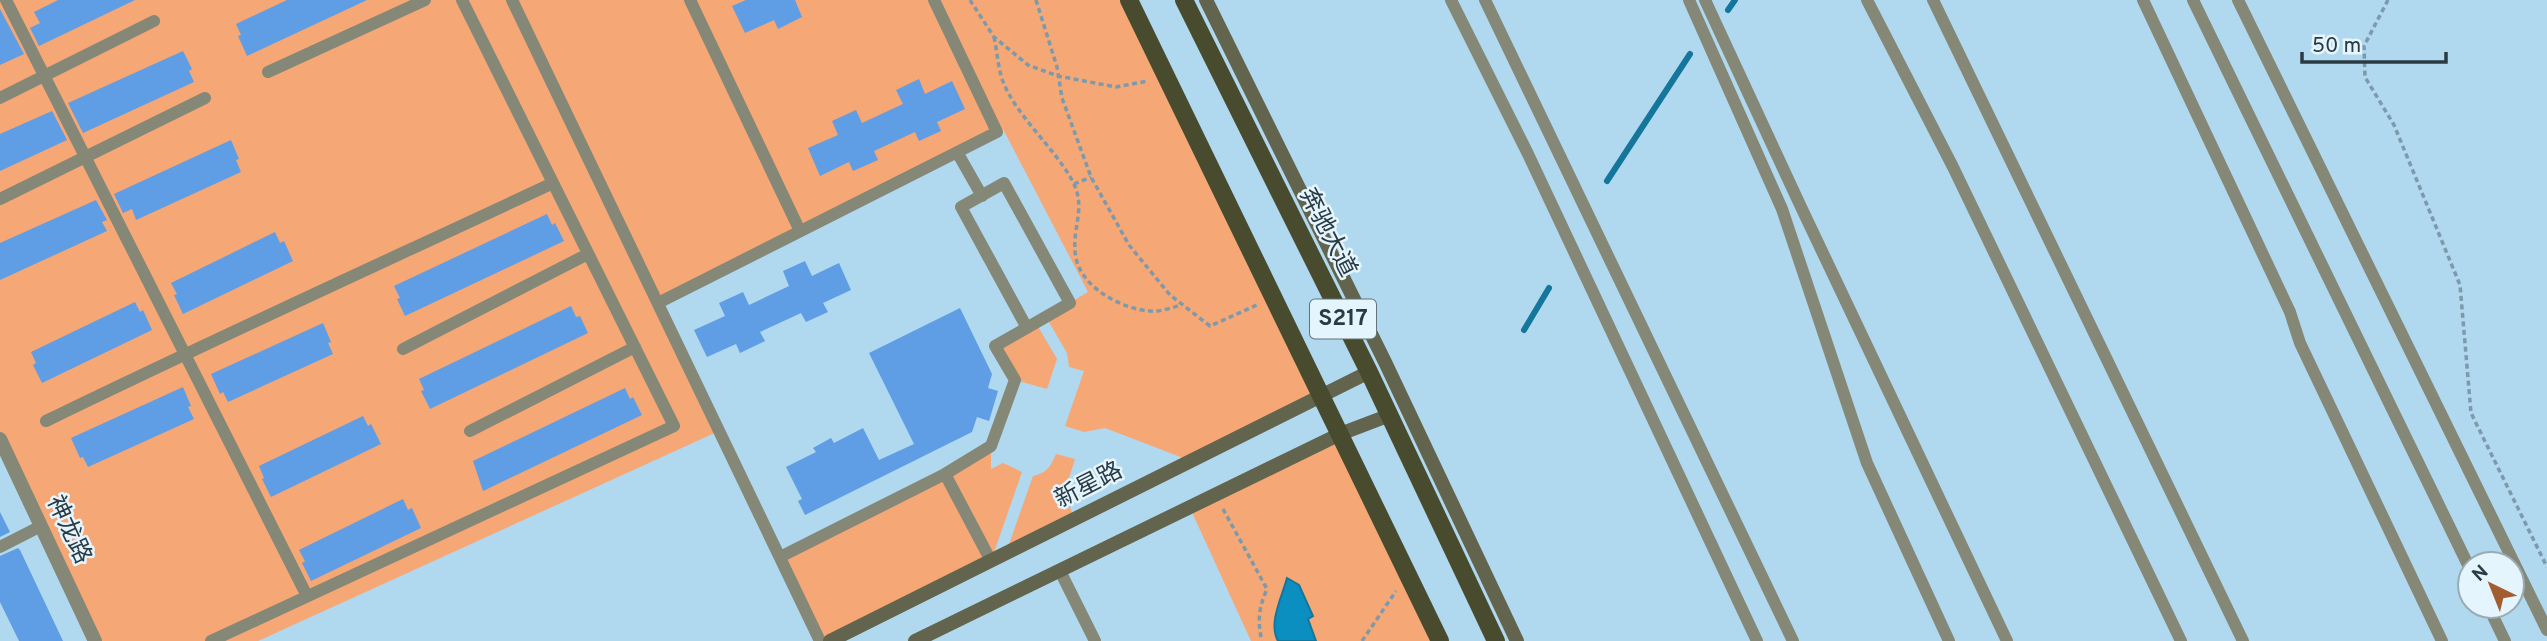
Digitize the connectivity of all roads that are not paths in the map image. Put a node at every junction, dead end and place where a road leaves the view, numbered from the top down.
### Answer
1 (6, 0) edge
2 (425, 0) edge
3 (462, 0) edge
4 (512, 0) edge
5 (690, 0) edge
6 (933, 0) edge
7 (1129, 0) edge
8 (1184, 0) edge
9 (1206, 0) edge
10 (1451, 0) edge
11 (1485, 0) edge
12 (1689, 0) edge
13 (1705, 0) edge
14 (1867, 0) edge
15 (1933, 0) edge
16 (2143, 0) edge
17 (2193, 0) edge
18 (2238, 0) edge
19 (155, 21) dead end
20 (268, 72) dead end
21 (44, 76) junction
22 (205, 97) dead end
23 (0, 98) edge
24 (957, 152) junction
25 (85, 157) junction
26 (553, 183) junction
27 (982, 196) junction
28 (0, 199) edge
29 (800, 231) junction
30 (589, 254) junction
31 (658, 303) junction
32 (1027, 328) junction
33 (635, 347) junction
34 (403, 349) dead end
35 (185, 353) junction
36 (1369, 372) junction
37 (1322, 396) junction
38 (1390, 415) junction
39 (46, 421) dead end
40 (470, 431) dead end
41 (1340, 434) junction
42 (1409, 434) junction
43 (0, 439) edge
44 (945, 474) junction
45 (41, 526) junction
46 (0, 547) edge
47 (2461, 550) edge
48 (780, 557) junction
49 (991, 561) junction
50 (1060, 571) junction
51 (307, 596) junction
52 (2495, 620) edge
53 (2547, 630) edge
54 (95, 641) edge
55 (211, 641) edge
56 (820, 641) edge
57 (830, 641) edge
58 (915, 641) edge
59 (1096, 641) edge
60 (1440, 641) edge
61 (1496, 641) edge
62 (1517, 641) edge
63 (1757, 641) edge
64 (1793, 641) edge
65 (1950, 641) edge
66 (2007, 641) edge
67 (2181, 641) edge
68 (2243, 641) edge
69 (2442, 641) edge
70 (2505, 641) edge

1 - 21 lane
2 - 20 lane
3 - 26 lane
4 - 31 lane
5 - 29 lane
6 - 24 lane
7 - 37 main road, S217
8 - 36 main road, 奔驰大道 / S217
9 - 42 main road
10 - 63 lane
11 - 64 lane
12 - 65 lane
13 - 66 lane
14 - 67 lane
15 - 68 lane
16 - 69 lane
17 - 47 lane
18 - 53 lane
19 - 21 lane
21 - 23 lane
21 - 25 lane
22 - 25 lane
24 - 27 lane
24 - 29 lane
25 - 28 lane
25 - 35 lane
26 - 30 lane
26 - 35 lane
27 - 32 lane
27 - 32 lane
29 - 31 lane
30 - 33 lane
30 - 34 lane
31 - 48 lane
32 - 44 lane
33 - 40 lane
33 - 51 lane
35 - 39 lane
35 - 51 lane
36 - 37 main road, 新星路
36 - 38 main road, 奔驰大道 / S217
37 - 41 main road, S217
37 - 49 main road, 新星路
38 - 41 main road
38 - 42 main road, 奔驰大道 / S217
41 - 50 main road
41 - 60 main road, S217
42 - 61 main road, 奔驰大道 / S217
42 - 62 main road
43 - 45 street, 神龙路
44 - 48 lane
44 - 49 lane
45 - 46 lane
45 - 54 street, 神龙路
48 - 56 lane
49 - 57 main road, 新星路
50 - 58 main road
50 - 59 lane
51 - 55 lane
52 - 70 lane

